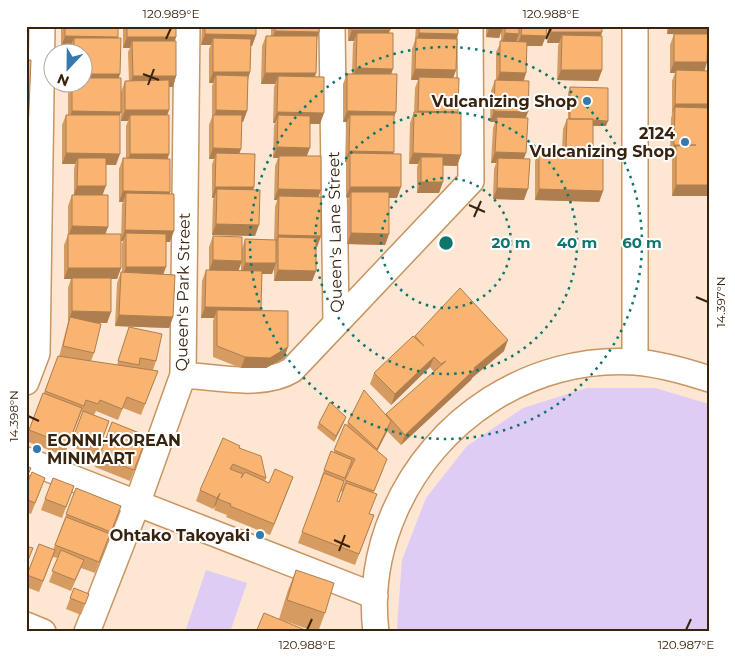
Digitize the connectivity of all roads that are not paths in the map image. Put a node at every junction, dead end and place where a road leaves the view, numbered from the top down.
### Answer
1 (42, 26) edge
2 (187, 26) edge
3 (332, 26) edge
4 (470, 26) edge
5 (635, 26) edge
6 (34, 56) edge
7 (336, 322) junction
8 (635, 362) junction
9 (183, 374) junction
10 (709, 379) edge
11 (26, 382) edge
12 (26, 460) edge
13 (137, 504) junction
14 (375, 596) junction
15 (26, 625) edge
16 (43, 632) edge
17 (87, 632) edge
18 (376, 632) edge

1 - 6 street
2 - 9 street, Queen's Park Street
3 - 7 street, Queen's Lane Street
4 - 7 street
5 - 8 street
6 - 11 street
7 - 9 street, Queen's Lane Street
8 - 10 street
8 - 14 street
9 - 13 street, Queen's Park Street
12 - 13 street
13 - 14 street
13 - 17 street, Queen's Park Street
14 - 18 street
15 - 16 street

